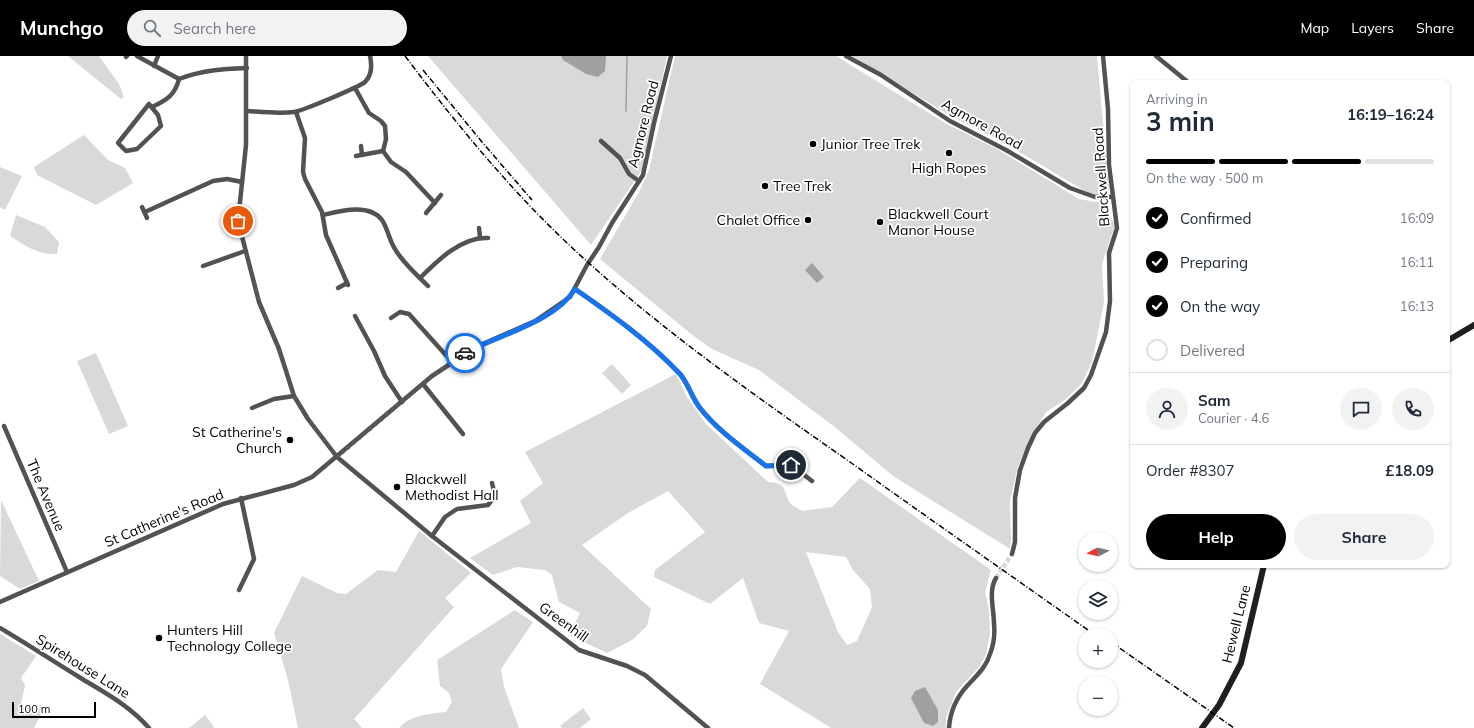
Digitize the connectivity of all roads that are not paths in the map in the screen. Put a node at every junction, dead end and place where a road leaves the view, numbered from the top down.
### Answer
1 (137, 56) edge
2 (158, 56) edge
3 (246, 56) edge
4 (370, 56) edge
5 (671, 56) edge
6 (846, 56) edge
7 (1103, 56) edge
8 (1156, 56) edge
9 (154, 66) junction
10 (247, 68) junction
11 (179, 79) junction
12 (1185, 80) edge
13 (355, 88) junction
14 (152, 107) junction
15 (247, 111) junction
16 (296, 112) junction
17 (600, 141) dead end
18 (361, 146) dead end
19 (383, 151) junction
20 (362, 155) junction
21 (356, 156) dead end
22 (640, 181) junction
23 (242, 182) junction
24 (441, 195) dead end
25 (1113, 197) junction
26 (434, 203) junction
27 (426, 213) dead end
28 (323, 215) junction
29 (147, 218) dead end
30 (479, 228) dead end
31 (480, 237) junction
32 (488, 238) dead end
33 (244, 251) junction
34 (203, 266) dead end
35 (420, 278) junction
36 (428, 286) dead end
37 (338, 288) dead end
38 (575, 289) junction
39 (355, 316) dead end
40 (391, 318) dead end
41 (1474, 325) edge
42 (1450, 339) edge
43 (452, 362) junction
44 (423, 384) junction
45 (294, 396) junction
46 (402, 402) junction
47 (252, 408) dead end
48 (4, 426) dead end
49 (463, 434) dead end
50 (337, 457) junction
51 (812, 480) dead end
52 (492, 483) dead end
53 (241, 498) junction
54 (432, 536) junction
55 (1012, 554) tunnel mouth
56 (1263, 568) edge
57 (67, 572) junction
58 (996, 578) tunnel mouth
59 (239, 590) dead end
60 (0, 602) edge
61 (0, 628) edge
62 (149, 728) edge
63 (708, 728) edge
64 (949, 728) edge
65 (1202, 728) edge

1 - 9 street
2 - 9 street
3 - 10 street, Greenhill
4 - 13 street
5 - 22 street, Agmore Road
6 - 25 street, Agmore Road
7 - 25 street, Blackwell Road
8 - 12 street
9 - 11 street
10 - 11 street
10 - 15 street, Greenhill
11 - 14 street
13 - 16 street
13 - 19 street
14 - 14 street
15 - 16 street
15 - 23 street, Greenhill
16 - 28 street
17 - 22 street
18 - 20 street
19 - 20 street
19 - 26 street
20 - 21 street
22 - 38 street, Agmore Road
23 - 29 street
23 - 33 street, Greenhill
24 - 26 street
25 - 55 street, Blackwell Road
26 - 27 street
28 - 35 street
28 - 37 street
30 - 31 street
31 - 32 street
31 - 35 street
33 - 34 street
33 - 45 street, Greenhill
35 - 36 street
38 - 43 street, Agmore Road
38 - 51 street
39 - 46 street
40 - 43 street
41 - 42 main road
43 - 44 street, St Catherine's Road
44 - 46 street, St Catherine's Road
44 - 49 street
45 - 47 street
45 - 50 street, Greenhill
46 - 50 street, St Catherine's Road
48 - 57 street, The Avenue
50 - 53 street, St Catherine's Road
50 - 54 street, Greenhill
52 - 54 street
53 - 57 street, St Catherine's Road
53 - 59 street
54 - 63 street, Greenhill
56 - 65 main road, Hewell Lane
57 - 60 street, St Catherine's Road
58 - 64 street
61 - 62 street, Spirehouse Lane

